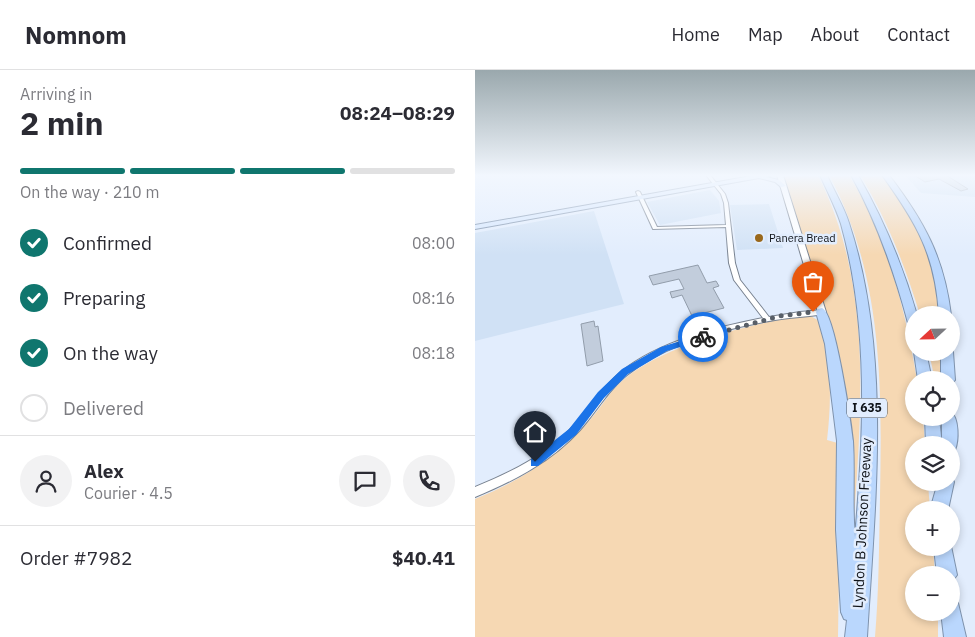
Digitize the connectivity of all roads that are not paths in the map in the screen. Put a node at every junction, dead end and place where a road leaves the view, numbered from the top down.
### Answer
1 (598, 201) edge
2 (606, 201) edge
3 (642, 201) edge
4 (725, 201) edge
5 (788, 201) edge
6 (836, 201) edge
7 (868, 201) edge
8 (905, 201) edge
9 (475, 221) edge
10 (727, 226) junction
11 (475, 227) edge
12 (909, 306) edge
13 (944, 306) edge
14 (822, 312) junction
15 (767, 318) junction
16 (475, 492) edge
17 (953, 621) edge
18 (855, 637) edge
19 (955, 637) edge

1 - 9 main road
2 - 11 main road
3 - 10 street
4 - 10 street
5 - 14 main road
6 - 18 highway, Lyndon B Johnson Freeway / I 635
7 - 12 highway
8 - 13 highway
10 - 15 street
14 - 15 street
14 - 18 highway
15 - 16 street
17 - 19 highway

